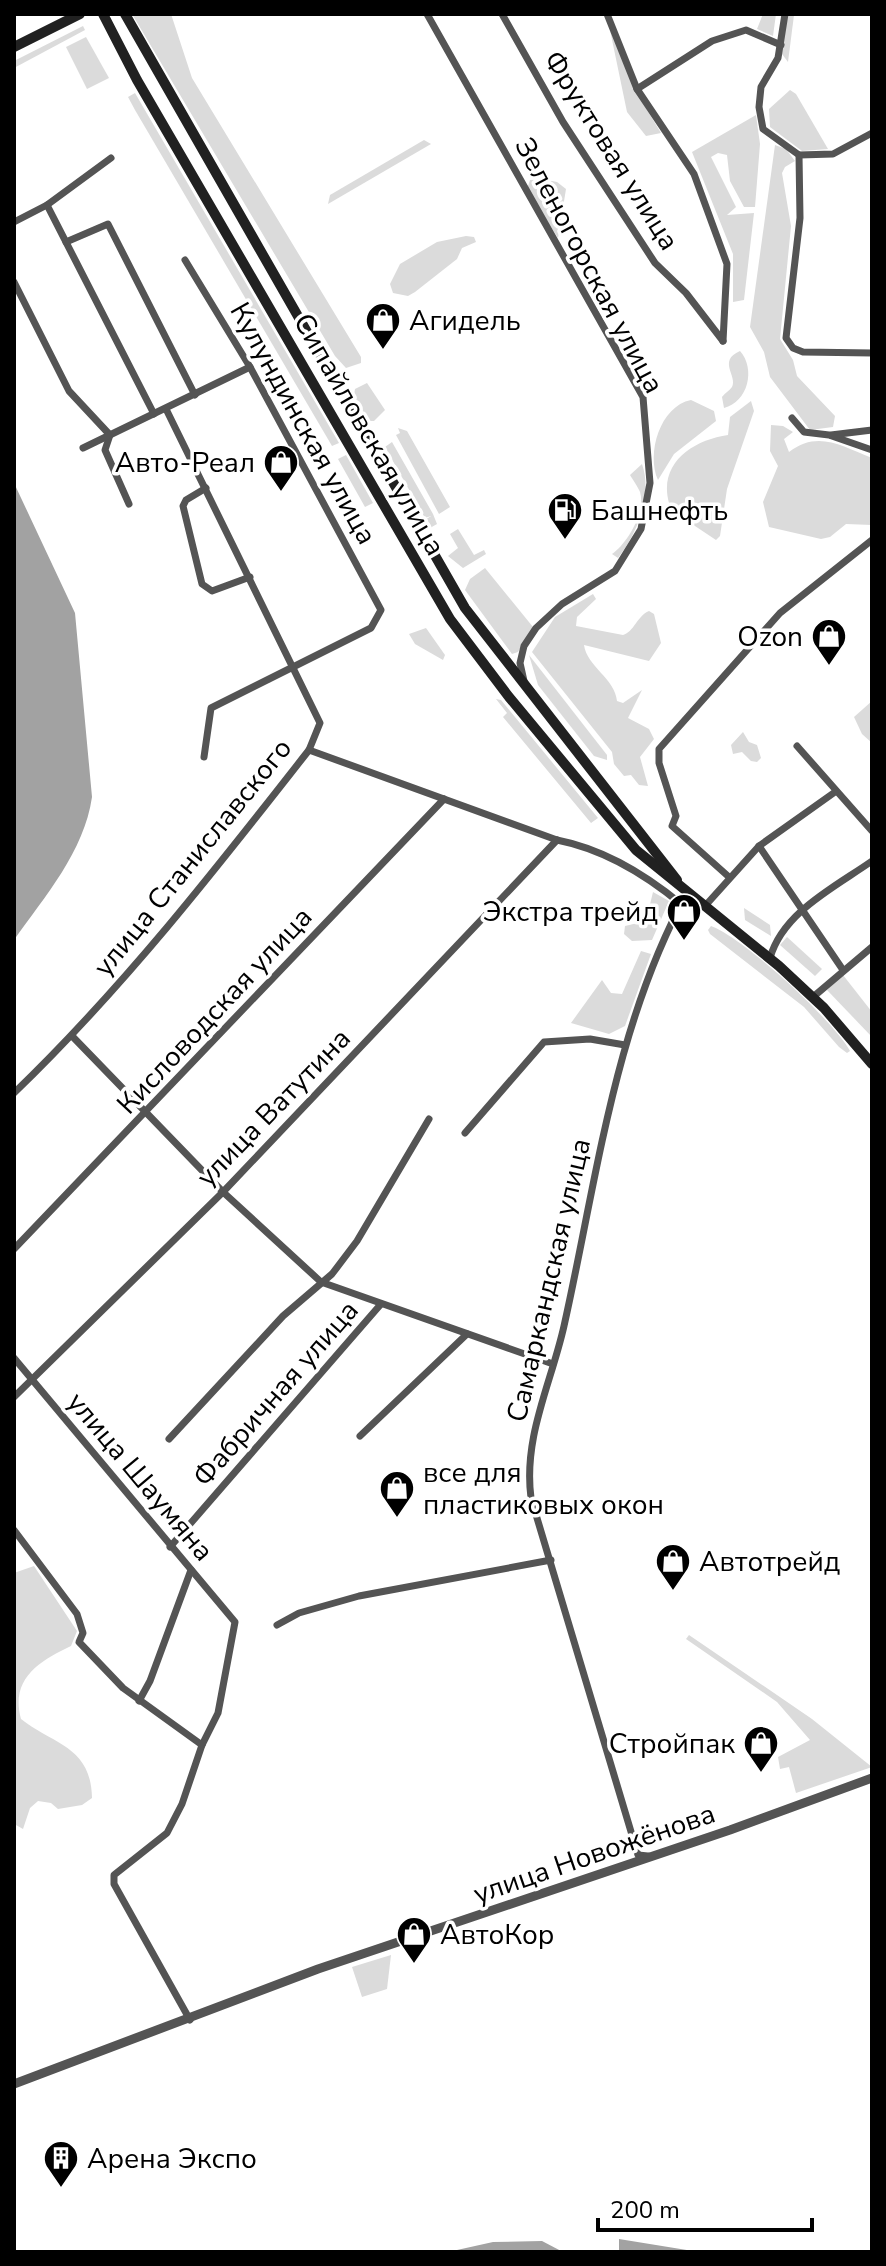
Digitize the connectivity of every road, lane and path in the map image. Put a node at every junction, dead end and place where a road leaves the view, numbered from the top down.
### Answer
1 (80, 14) edge
2 (103, 14) edge
3 (125, 14) edge
4 (427, 14) edge
5 (502, 14) edge
6 (607, 14) edge
7 (785, 14) edge
8 (781, 45) junction
9 (14, 47) edge
10 (637, 89) junction
11 (872, 133) edge
12 (799, 155) junction
13 (111, 158) dead end
14 (47, 205) junction
15 (14, 222) edge
16 (66, 242) junction
17 (185, 260) dead end
18 (14, 282) edge
19 (872, 353) edge
20 (250, 367) junction
21 (334, 381) junction
22 (317, 389) junction
23 (195, 395) junction
24 (166, 409) junction
25 (154, 414) junction
26 (792, 418) dead end
27 (872, 430) edge
28 (110, 435) junction
29 (829, 435) junction
30 (83, 448) dead end
31 (872, 450) edge
32 (206, 488) junction
33 (129, 504) dead end
34 (872, 540) edge
35 (250, 577) junction
36 (294, 667) junction
37 (529, 691) junction
38 (797, 746) dead end
39 (309, 750) junction
40 (204, 757) dead end
41 (835, 792) junction
42 (444, 799) junction
43 (872, 831) edge
44 (557, 840) junction
45 (646, 840) junction
46 (759, 846) junction
47 (636, 850) junction
48 (872, 861) edge
49 (729, 877) junction
50 (686, 892) junction
51 (681, 904) junction
52 (705, 906) junction
53 (800, 911) junction
54 (872, 947) edge
55 (770, 958) junction
56 (843, 970) junction
57 (813, 997) junction
58 (73, 1037) junction
59 (625, 1045) junction
60 (872, 1064) edge
61 (14, 1093) edge
62 (146, 1113) junction
63 (429, 1119) dead end
64 (465, 1133) dead end
65 (223, 1192) junction
66 (14, 1249) edge
67 (321, 1282) junction
68 (381, 1304) junction
69 (467, 1334) junction
70 (14, 1358) edge
71 (553, 1364) junction
72 (33, 1382) junction
73 (14, 1397) edge
74 (360, 1436) dead end
75 (169, 1439) dead end
76 (14, 1530) edge
77 (170, 1547) junction
78 (551, 1560) junction
79 (191, 1570) junction
80 (277, 1625) dead end
81 (139, 1701) junction
82 (202, 1745) junction
83 (872, 1778) edge
84 (650, 1857) junction
85 (190, 2020) junction
86 (14, 2084) edge

1 - 9 main road
2 - 22 main road, Сипайловская улица
3 - 21 main road, Сипайловская улица
4 - 37 street, Зеленогорская улица
5 - 10 street, Фруктовая улица
6 - 10 street
7 - 8 street
8 - 10 street
8 - 12 street
11 - 12 street
12 - 19 street
13 - 14 street
14 - 15 street
14 - 16 street
16 - 23 street
16 - 25 street
17 - 20 street, Кулундинская улица
18 - 28 street
20 - 23 street
20 - 36 street, Кулундинская улица
21 - 22 main road
21 - 37 main road, Сипайловская улица
22 - 47 main road, Сипайловская улица
23 - 24 street
24 - 25 street
24 - 32 street, улица Станиславского
25 - 28 street
26 - 29 street
27 - 29 street
28 - 30 street
28 - 33 street
29 - 31 street
32 - 35 street, улица Станиславского
32 - 35 street
34 - 49 street
35 - 36 street, улица Станиславского
36 - 39 street, улица Станиславского
36 - 40 street
37 - 45 main road, Сипайловская улица
38 - 41 street
39 - 42 street
39 - 58 street, улица Станиславского
41 - 43 street
41 - 46 street
42 - 44 street
42 - 62 street, Кисловодская улица
44 - 51 street
44 - 65 street, улица Ватутина
45 - 47 main road
45 - 50 main road, Сипайловская улица
46 - 49 street
46 - 53 street
47 - 50 main road, Сипайловская улица
48 - 53 street
49 - 52 street
50 - 51 street, Самаркандская улица
50 - 52 main road, Сипайловская улица
51 - 59 street, Самаркандская улица
52 - 55 main road, Сипайловская улица
53 - 55 street
53 - 56 street
54 - 56 street
55 - 57 main road, Сипайловская улица
56 - 57 street
57 - 60 main road, Сипайловская улица
58 - 61 street, улица Станиславского
58 - 62 street
59 - 64 street
59 - 71 street, Самаркандская улица
62 - 65 street
62 - 66 street, Кисловодская улица
63 - 67 street
65 - 67 street
65 - 72 street, улица Ватутина
67 - 68 street
67 - 75 street
68 - 69 street
68 - 77 street, Фабричная улица
69 - 71 street
69 - 74 street
70 - 72 street, улица Шаумяна
71 - 78 street, Самаркандская улица
72 - 73 street, улица Ватутина
72 - 77 street, улица Шаумяна
76 - 81 street
77 - 79 street, улица Шаумяна
78 - 80 street
78 - 84 street, Самаркандская улица
79 - 81 street
79 - 82 street, улица Шаумяна
81 - 82 street
82 - 85 street
83 - 84 street, улица Новожёнова
84 - 85 street, улица Новожёнова
85 - 86 street, улица Новожёнова

